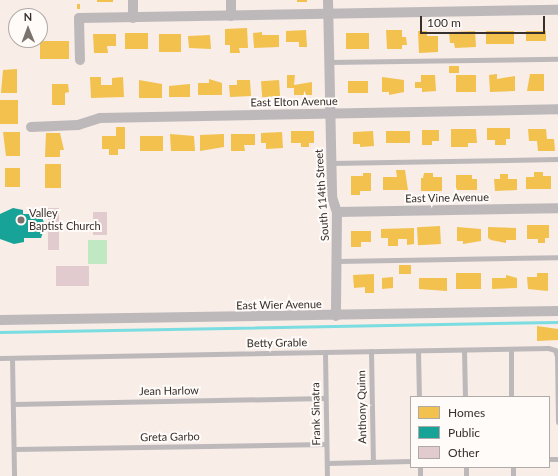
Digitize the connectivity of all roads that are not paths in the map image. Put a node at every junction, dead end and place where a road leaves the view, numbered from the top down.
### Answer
1 (133, 0) edge
2 (231, 0) edge
3 (328, 0) edge
4 (558, 10) edge
5 (328, 14) junction
6 (231, 16) junction
7 (133, 18) junction
8 (558, 59) edge
9 (80, 60) dead end
10 (329, 62) junction
11 (558, 109) edge
12 (329, 113) junction
13 (31, 127) dead end
14 (558, 159) edge
15 (331, 163) junction
16 (558, 208) edge
17 (337, 212) junction
18 (558, 257) edge
19 (338, 261) junction
20 (558, 311) edge
21 (336, 316) junction
22 (0, 320) edge
23 (511, 349) junction
24 (418, 350) junction
25 (464, 350) junction
26 (324, 352) junction
27 (371, 352) junction
28 (0, 358) edge
29 (12, 358) junction
30 (419, 396) edge
31 (465, 396) edge
32 (512, 396) edge
33 (325, 398) junction
34 (13, 404) junction
35 (558, 422) edge
36 (326, 444) junction
37 (14, 449) junction
38 (410, 461) edge
39 (373, 462) junction
40 (327, 463) junction
41 (14, 476) edge
42 (327, 476) edge

1 - 7 street
2 - 6 street
3 - 5 street, South 114th Street
4 - 5 street
5 - 6 street
5 - 10 street, South 114th Street
6 - 7 street
7 - 9 street
8 - 10 lane
10 - 12 street, South 114th Street
11 - 12 street, East Elton Avenue
12 - 13 street, East Elton Avenue
12 - 15 street, South 114th Street
14 - 15 lane
15 - 17 street, South 114th Street
16 - 17 street, East Vine Avenue
17 - 19 street, South 114th Street
18 - 19 lane
19 - 21 street, South 114th Street
20 - 21 street, East Wier Avenue
21 - 22 street, East Wier Avenue
23 - 25 lane, Betty Grable
23 - 32 lane
23 - 35 lane, Betty Grable
24 - 25 lane, Betty Grable
24 - 27 lane, Betty Grable
24 - 30 lane
25 - 31 lane
26 - 27 lane, Betty Grable
26 - 29 lane, Betty Grable
26 - 33 lane, Frank Sinatra
27 - 39 lane, Anthony Quinn
28 - 29 lane, Betty Grable
29 - 34 lane
33 - 34 lane, Jean Harlow
33 - 36 lane, Frank Sinatra
34 - 37 lane
36 - 37 lane, Greta Garbo
36 - 40 lane, Frank Sinatra
37 - 41 lane
38 - 39 lane
39 - 40 lane
40 - 42 lane, Frank Sinatra

